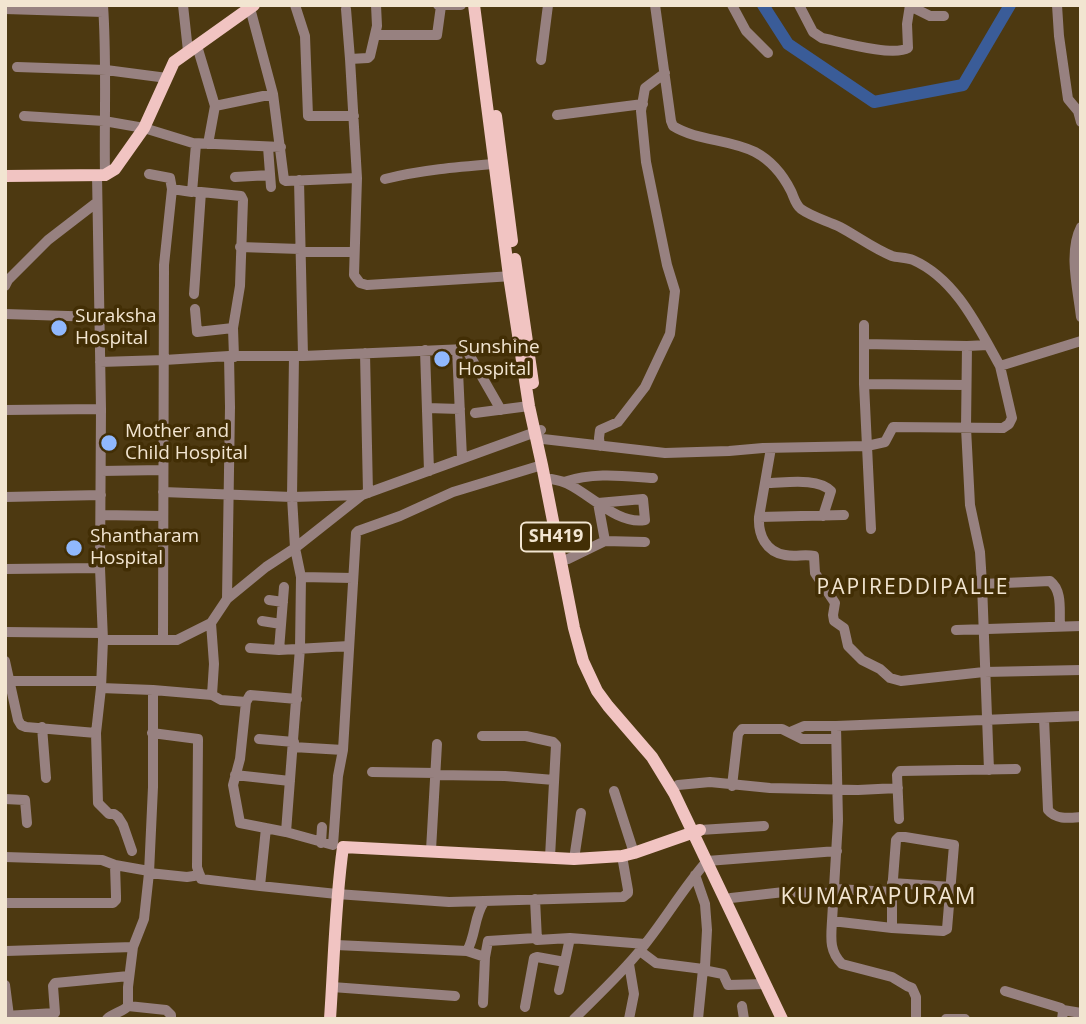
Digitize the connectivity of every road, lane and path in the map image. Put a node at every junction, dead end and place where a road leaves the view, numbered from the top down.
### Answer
1 (183, 5) edge
2 (295, 5) edge
3 (376, 5) edge
4 (461, 5) edge
5 (474, 5) edge
6 (480, 5) edge
7 (548, 5) edge
8 (655, 5) edge
9 (732, 5) edge
10 (799, 5) edge
11 (1057, 5) edge
12 (439, 6) edge
13 (910, 6) edge
14 (252, 7) edge
15 (5, 9) edge
16 (103, 9) edge
17 (346, 9) dead end
18 (944, 16) dead end
19 (375, 35) junction
20 (193, 48) junction
21 (768, 53) dead end
22 (350, 59) junction
23 (541, 60) dead end
24 (18, 66) dead end
25 (106, 70) junction
26 (665, 73) junction
27 (167, 78) junction
28 (273, 93) junction
29 (643, 104) junction
30 (215, 106) junction
31 (557, 115) dead end
32 (24, 116) dead end
33 (354, 116) junction
34 (104, 121) junction
35 (1081, 122) edge
36 (144, 128) junction
37 (193, 144) junction
38 (208, 144) junction
39 (268, 147) junction
40 (281, 147) junction
41 (494, 164) junction
42 (149, 174) dead end
43 (101, 175) junction
44 (270, 175) junction
45 (5, 176) edge
46 (235, 177) dead end
47 (357, 178) junction
48 (385, 179) dead end
49 (299, 180) junction
50 (271, 187) dead end
51 (172, 188) junction
52 (197, 192) junction
53 (96, 203) junction
54 (1081, 227) edge
55 (240, 247) junction
56 (301, 250) junction
57 (353, 252) junction
58 (513, 276) junction
59 (6, 282) edge
60 (194, 295) dead end
61 (195, 310) dead end
62 (5, 314) edge
63 (99, 317) junction
64 (1081, 317) edge
65 (864, 325) dead end
66 (233, 328) junction
67 (1081, 341) edge
68 (864, 344) junction
69 (524, 345) junction
70 (988, 345) junction
71 (967, 346) junction
72 (462, 349) junction
73 (425, 350) junction
74 (365, 353) junction
75 (232, 356) junction
76 (298, 356) junction
77 (164, 360) junction
78 (100, 362) junction
79 (1000, 366) junction
80 (864, 384) junction
81 (966, 385) junction
82 (529, 406) junction
83 (427, 408) junction
84 (101, 409) junction
85 (460, 409) junction
86 (5, 410) edge
87 (501, 410) junction
88 (475, 413) dead end
89 (966, 428) junction
90 (539, 434) junction
91 (600, 446) junction
92 (867, 446) junction
93 (771, 448) junction
94 (462, 458) junction
95 (542, 465) junction
96 (163, 470) junction
97 (101, 471) junction
98 (429, 471) junction
99 (653, 478) dead end
100 (558, 481) junction
101 (765, 483) junction
102 (163, 492) junction
103 (365, 494) junction
104 (101, 495) junction
105 (229, 495) junction
106 (292, 496) junction
107 (5, 497) edge
108 (101, 515) junction
109 (844, 515) dead end
110 (163, 516) junction
111 (823, 516) junction
112 (759, 517) junction
113 (871, 529) dead end
114 (606, 541) junction
115 (645, 542) dead end
116 (295, 548) junction
117 (568, 559) junction
118 (100, 568) junction
119 (5, 569) edge
120 (302, 577) junction
121 (353, 578) junction
122 (982, 584) junction
123 (284, 587) dead end
124 (227, 599) junction
125 (269, 600) dead end
126 (283, 603) junction
127 (262, 621) dead end
128 (211, 623) junction
129 (281, 624) junction
130 (1060, 626) junction
131 (1081, 626) edge
132 (983, 628) junction
133 (956, 630) dead end
134 (5, 632) edge
135 (103, 636) junction
136 (163, 640) junction
137 (349, 646) junction
138 (250, 648) dead end
139 (300, 648) junction
140 (279, 650) junction
141 (5, 661) edge
142 (1081, 670) edge
143 (985, 672) junction
144 (7, 680) edge
145 (101, 685) junction
146 (153, 690) junction
147 (212, 695) junction
148 (297, 699) junction
149 (246, 702) junction
150 (1081, 716) edge
151 (1044, 718) junction
152 (986, 721) junction
153 (836, 726) junction
154 (42, 727) junction
155 (790, 732) junction
156 (96, 733) junction
157 (152, 733) junction
158 (482, 736) dead end
159 (259, 739) dead end
160 (836, 739) junction
161 (293, 744) junction
162 (437, 744) dead end
163 (343, 750) junction
164 (989, 769) junction
165 (1016, 769) dead end
166 (372, 772) dead end
167 (436, 774) junction
168 (235, 775) junction
169 (46, 778) dead end
170 (554, 780) junction
171 (290, 781) junction
172 (678, 785) junction
173 (732, 786) junction
174 (898, 788) junction
175 (838, 789) junction
176 (614, 792) dead end
177 (5, 799) edge
178 (581, 813) dead end
179 (1081, 817) edge
180 (899, 819) dead end
181 (27, 823) dead end
182 (764, 826) dead end
183 (322, 827) dead end
184 (266, 828) junction
185 (697, 831) junction
186 (286, 832) junction
187 (321, 842) junction
188 (338, 846) junction
189 (431, 850) junction
190 (132, 851) dead end
191 (837, 852) junction
192 (628, 855) junction
193 (5, 857) edge
194 (550, 858) junction
195 (574, 859) junction
196 (711, 860) junction
197 (115, 865) junction
198 (149, 872) junction
199 (200, 875) junction
200 (695, 875) junction
201 (260, 886) junction
202 (892, 887) junction
203 (951, 887) junction
204 (835, 891) junction
205 (337, 894) junction
206 (731, 898) junction
207 (535, 899) junction
208 (484, 902) junction
209 (5, 903) edge
210 (832, 921) junction
211 (892, 928) junction
212 (536, 938) junction
213 (570, 938) junction
214 (336, 945) junction
215 (133, 947) junction
216 (642, 947) junction
217 (467, 951) junction
218 (6, 952) edge
219 (485, 957) junction
220 (565, 962) junction
221 (629, 964) junction
222 (703, 969) junction
223 (129, 976) junction
224 (765, 984) junction
225 (5, 985) edge
226 (332, 987) junction
227 (559, 990) dead end
228 (1005, 991) dead end
229 (455, 996) dead end
230 (483, 1003) dead end
231 (128, 1006) junction
232 (742, 1006) dead end
233 (525, 1007) dead end
234 (1081, 1013) edge
235 (1062, 1014) edge
236 (7, 1016) edge
237 (107, 1019) edge
238 (171, 1019) edge
239 (330, 1019) edge
240 (575, 1019) edge
241 (629, 1019) edge
242 (698, 1019) edge
243 (744, 1019) edge
244 (782, 1019) edge
245 (788, 1019) edge
246 (916, 1019) edge
247 (946, 1019) edge
248 (965, 1019) edge

1 - 20 street
2 - 33 street
3 - 19 street
4 - 12 street
5 - 41 main road, SH419
6 - 58 main road, SH419
7 - 23 street
8 - 26 street
9 - 21 street
10 - 13 street
11 - 35 street
12 - 19 street
13 - 18 street
14 - 20 main road
14 - 28 street
15 - 16 street
16 - 25 street
17 - 22 street
19 - 22 street
20 - 27 main road
20 - 30 street
22 - 33 street
24 - 25 street
25 - 27 street
25 - 34 street
26 - 29 street
26 - 70 street
27 - 36 main road
28 - 30 street
28 - 40 street
29 - 31 street
29 - 91 street
30 - 38 street
32 - 34 street
33 - 47 street
34 - 36 street
34 - 43 street
36 - 37 street
36 - 43 main road
37 - 38 street
37 - 52 street
38 - 39 street
39 - 40 street
39 - 44 street
40 - 49 street
41 - 48 street
41 - 58 main road, SH419
42 - 51 street
43 - 45 main road
43 - 53 street
44 - 46 street
44 - 50 street
47 - 49 street
47 - 57 street
49 - 56 street
51 - 52 street
51 - 77 street
52 - 55 street
52 - 60 street
53 - 59 street
53 - 63 street
54 - 64 street
55 - 56 street
55 - 66 street
56 - 57 street
56 - 76 street
57 - 58 street
58 - 69 main road, SH419
61 - 66 street
62 - 63 street
63 - 78 street
65 - 68 street
66 - 75 street
67 - 79 street
68 - 71 street
68 - 80 street
69 - 72 street
69 - 82 main road, SH419
69 - 90 main road, SH419
70 - 71 street
70 - 79 street
71 - 81 street
72 - 73 street
72 - 85 street
72 - 87 street
73 - 74 street
73 - 83 street
74 - 76 street
74 - 103 street
75 - 76 street
75 - 77 street
75 - 105 street
76 - 106 street
77 - 78 street
77 - 96 street
78 - 84 street
79 - 89 street
80 - 81 street
80 - 92 street
81 - 89 street
82 - 87 street
82 - 90 main road, SH419
83 - 85 street
83 - 98 street
84 - 86 street
84 - 97 street
85 - 94 street
87 - 88 street
89 - 92 street
89 - 122 street
90 - 91 street
90 - 94 street
90 - 95 main road, SH419
90 - 100 main road, SH419
91 - 93 street
92 - 93 street
92 - 113 street
93 - 101 street
94 - 98 street
95 - 121 street
95 - 185 main road, SH419
96 - 97 street
96 - 102 street
97 - 104 street
98 - 103 street
99 - 100 street
100 - 114 street
100 - 117 main road, SH419
101 - 111 street
101 - 112 street
102 - 105 street
102 - 110 street
103 - 106 street
103 - 116 street
104 - 107 street
104 - 108 street
105 - 106 street
105 - 124 street
106 - 116 street
108 - 110 street
108 - 118 street
109 - 111 street
110 - 136 street
111 - 112 street
112 - 143 street
114 - 115 street
114 - 117 street
116 - 120 street
116 - 124 street
117 - 172 main road, SH419
118 - 119 street
118 - 135 street
120 - 121 street
120 - 139 street
121 - 137 street
122 - 130 street
122 - 132 street
123 - 126 street
124 - 128 street
125 - 126 street
126 - 129 street
127 - 129 street
128 - 136 street
128 - 147 street
129 - 140 street
130 - 131 street
130 - 132 street
132 - 133 street
132 - 143 street
134 - 135 street
135 - 136 street
135 - 145 street
137 - 139 street
137 - 163 street
138 - 140 street
139 - 140 street
139 - 148 street
141 - 144 street
142 - 143 street
143 - 152 street
144 - 145 street
144 - 154 street
145 - 146 street
145 - 156 street
146 - 147 street
146 - 157 street
147 - 149 street
148 - 149 street
148 - 161 street
149 - 168 street
150 - 151 street
151 - 152 street
151 - 179 street
152 - 153 street
152 - 164 street
153 - 155 street
153 - 160 street
154 - 156 street
154 - 169 street
155 - 160 street
155 - 173 street
156 - 190 street
157 - 198 street
157 - 199 street
158 - 170 street
159 - 161 street
160 - 175 street
161 - 163 street
161 - 171 street
162 - 167 street
163 - 188 street
164 - 165 street
164 - 174 street
166 - 167 street
167 - 170 street
167 - 189 street
168 - 171 street
168 - 184 street
170 - 194 street
171 - 186 street
172 - 173 street
172 - 185 main road, SH419
173 - 175 street
174 - 175 street
174 - 180 street
175 - 191 street
176 - 192 street
177 - 181 street
178 - 195 street
182 - 185 street
183 - 187 street
184 - 186 street
184 - 201 street
185 - 192 main road
185 - 196 main road, SH419
186 - 187 street
187 - 188 street
188 - 189 main road
188 - 205 main road
189 - 194 main road
191 - 196 street
191 - 204 street
192 - 195 main road
192 - 207 street
193 - 197 street
194 - 195 main road
196 - 200 street
196 - 206 main road, SH419
196 - 224 main road, SH419
197 - 198 street
197 - 209 street
198 - 199 street
198 - 215 street
199 - 201 street
200 - 216 street
200 - 222 street
201 - 205 street
202 - 203 street
202 - 203 street
202 - 204 street
202 - 211 street
203 - 211 street
204 - 206 street
204 - 210 street
205 - 208 street
205 - 214 main road
206 - 245 main road, SH419
207 - 208 street
207 - 212 street
208 - 217 street
210 - 211 street
210 - 246 street
212 - 213 street
212 - 219 street
213 - 216 street
213 - 220 street
214 - 217 street
214 - 226 main road
215 - 218 street
215 - 223 street
216 - 221 street
216 - 222 street
217 - 219 street
219 - 230 street
220 - 227 street
220 - 233 street
221 - 240 street
221 - 241 street
222 - 224 street
222 - 242 street
223 - 231 street
223 - 236 street
224 - 244 main road, SH419
225 - 236 street
226 - 229 street
226 - 239 main road
228 - 235 street
231 - 237 street
231 - 238 street
232 - 243 street
234 - 235 street
247 - 248 street

